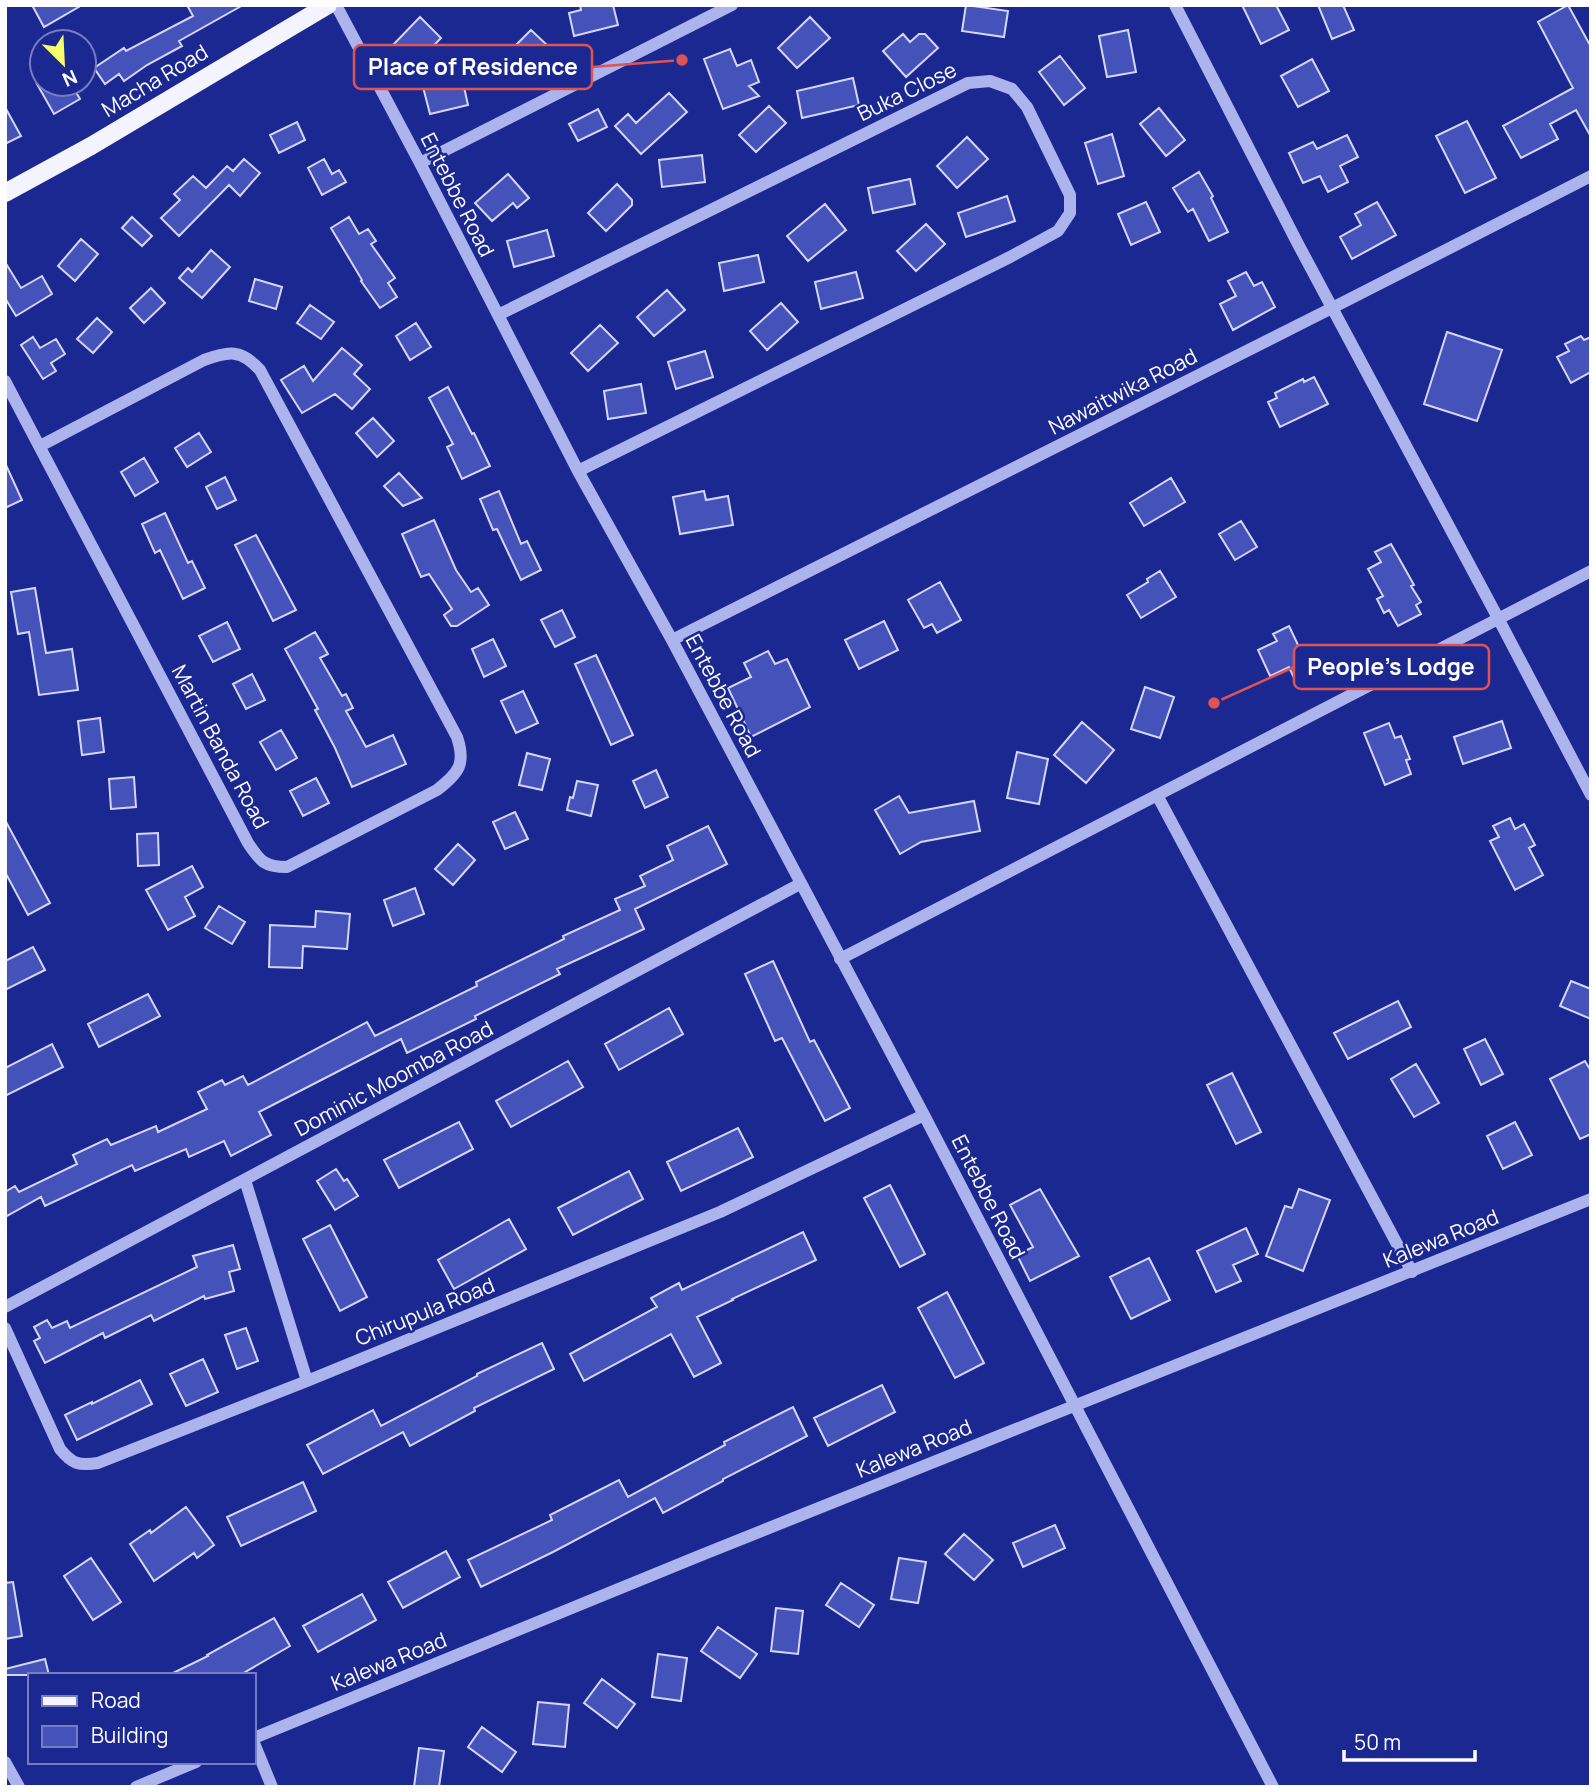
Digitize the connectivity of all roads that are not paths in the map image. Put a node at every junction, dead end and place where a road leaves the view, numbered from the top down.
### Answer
1 (328, 5) edge
2 (336, 5) edge
3 (732, 5) edge
4 (1175, 5) edge
5 (420, 163) junction
6 (1591, 176) edge
7 (5, 193) edge
8 (1332, 308) junction
9 (498, 315) junction
10 (5, 382) edge
11 (40, 446) junction
12 (578, 471) junction
13 (1591, 571) edge
14 (1498, 618) junction
15 (672, 640) junction
16 (1157, 794) junction
17 (1591, 795) edge
18 (800, 884) junction
19 (840, 959) junction
20 (924, 1115) junction
21 (245, 1180) junction
22 (1591, 1199) edge
23 (1412, 1272) junction
24 (5, 1307) edge
25 (5, 1328) edge
26 (307, 1381) junction
27 (1073, 1405) junction
28 (256, 1740) edge
29 (256, 1746) edge
30 (5, 1762) edge
31 (191, 1764) edge
32 (19, 1787) edge
33 (136, 1787) edge
34 (272, 1787) edge
35 (1273, 1787) edge

1 - 7 main road, Macha Road
2 - 5 street, Entebbe Road
3 - 5 street
4 - 8 street
5 - 9 street, Entebbe Road
6 - 8 street, Nawaitwika Road
8 - 14 street
8 - 15 street, Nawaitwika Road
9 - 12 street, Entebbe Road
9 - 12 street, Buka Close
10 - 11 street, Martin Banda Road
11 - 11 street, Martin Banda Road
12 - 15 street, Entebbe Road
13 - 14 street
14 - 16 street
14 - 17 street
15 - 18 street, Entebbe Road
16 - 19 street
16 - 23 street
18 - 19 street, Entebbe Road
18 - 21 street, Dominic Moomba Road
19 - 20 street, Entebbe Road
20 - 26 street, Chirupula Road
20 - 27 street, Entebbe Road
21 - 24 street, Dominic Moomba Road
21 - 26 street
22 - 23 street, Kalewa Road
23 - 27 street, Kalewa Road
25 - 26 street, Chirupula Road
27 - 28 street, Kalewa Road
27 - 35 street, Entebbe Road
29 - 34 street
30 - 32 street
31 - 33 street

